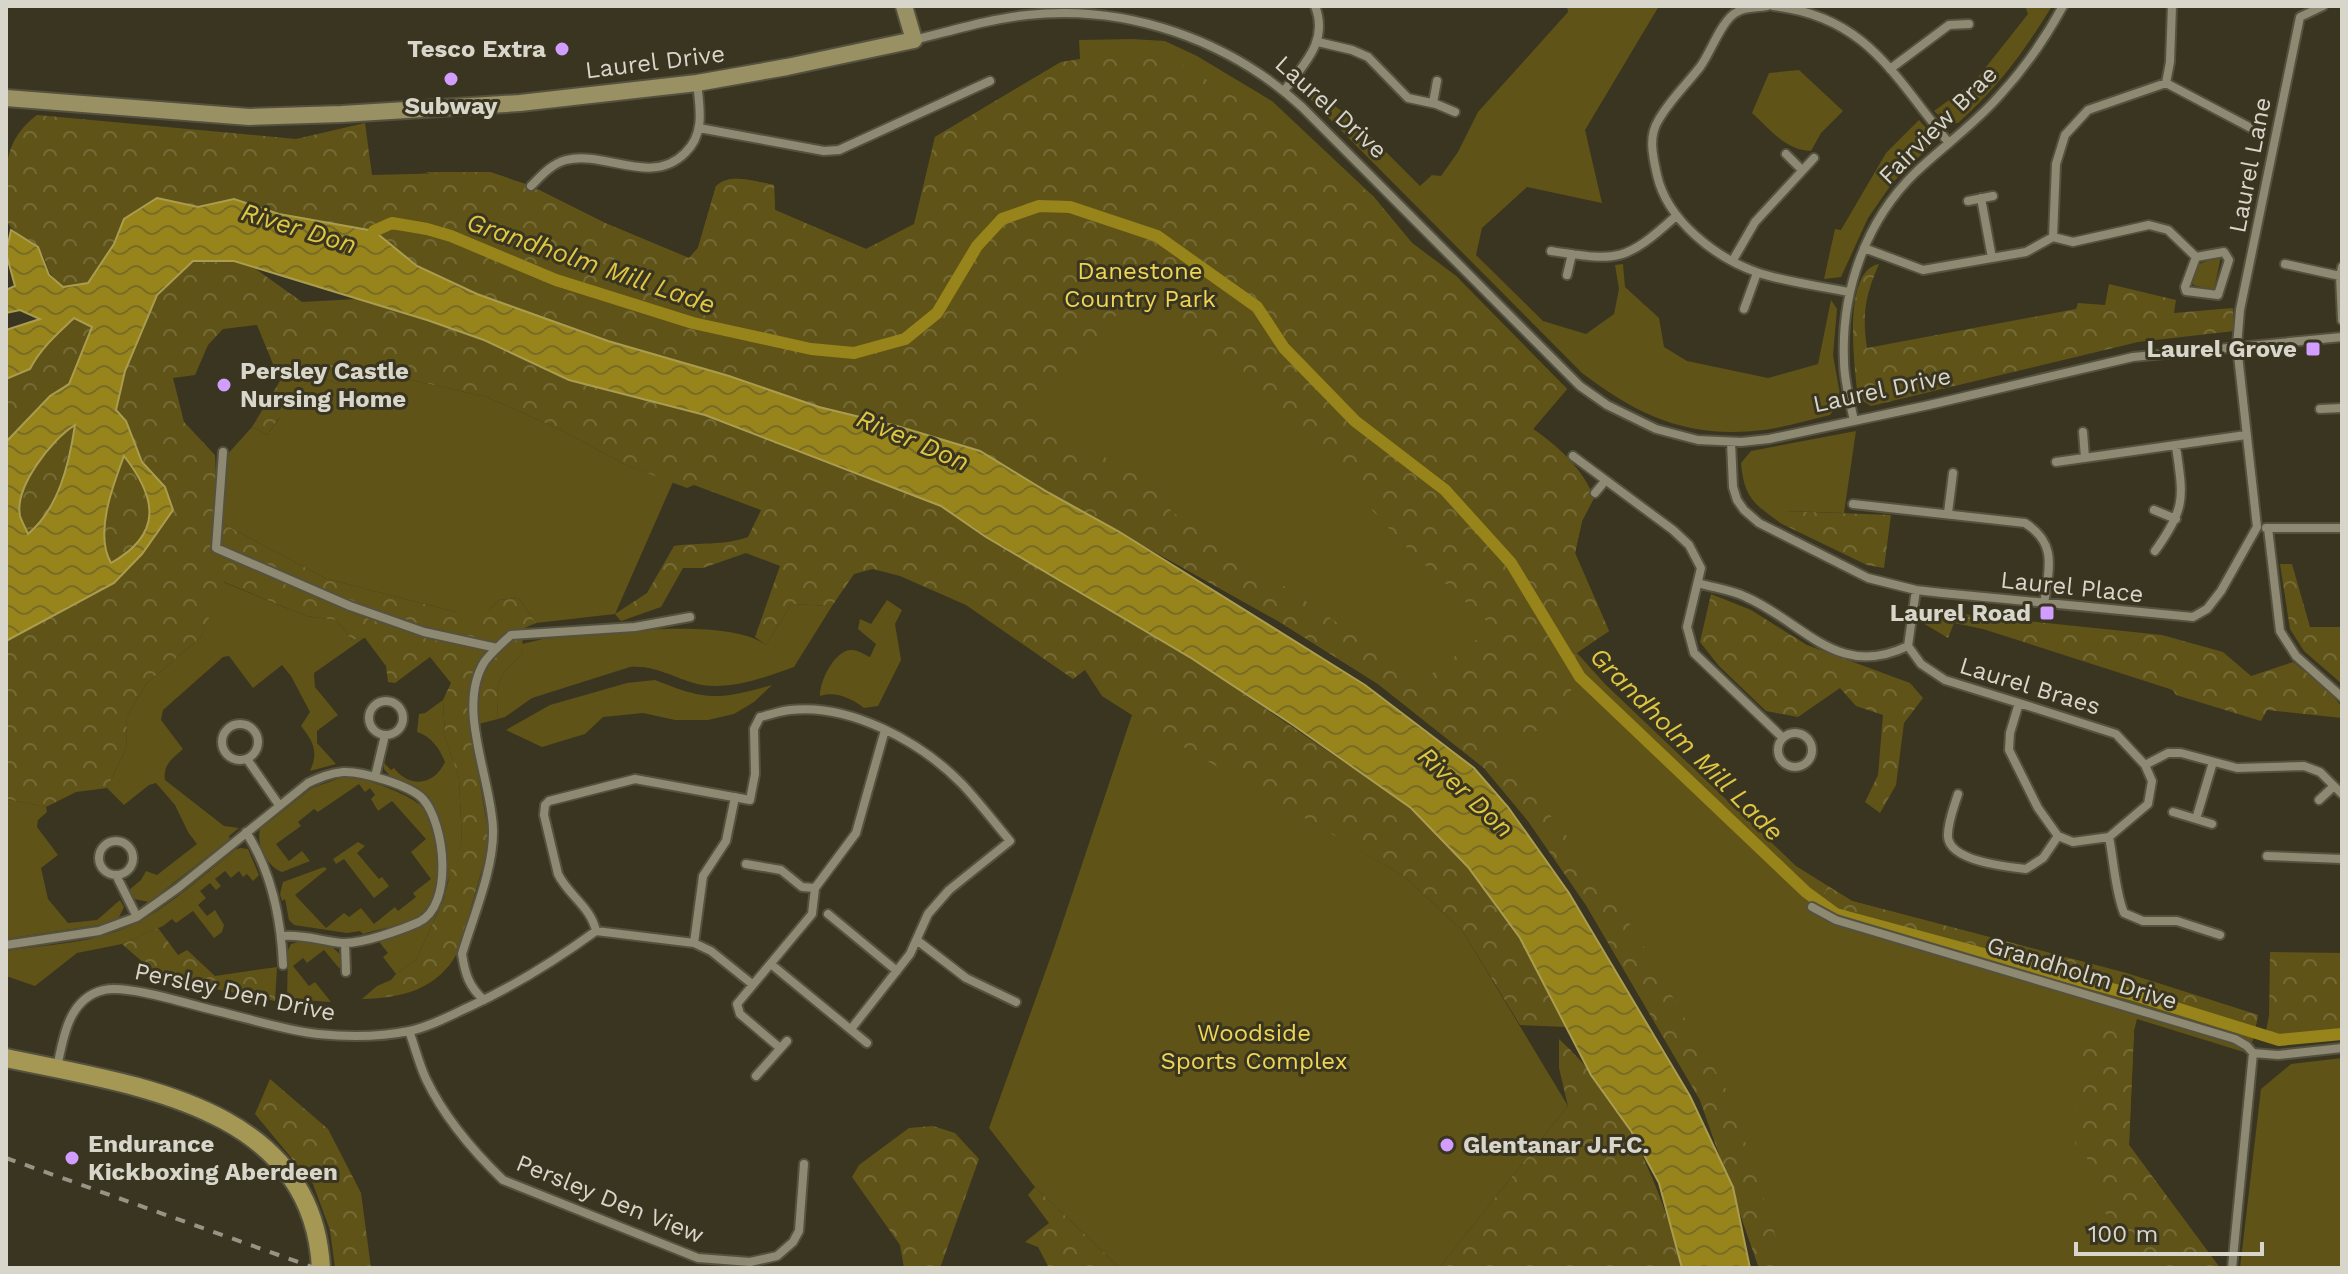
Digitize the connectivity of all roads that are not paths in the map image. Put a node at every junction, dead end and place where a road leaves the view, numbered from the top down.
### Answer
1 (904, 6) edge
2 (1315, 6) edge
3 (1767, 6) edge
4 (1773, 6) edge
5 (2063, 6) edge
6 (2172, 6) edge
7 (2323, 6) edge
8 (1969, 24) dead end
9 (914, 40) junction
10 (1318, 42) junction
11 (1890, 69) junction
12 (990, 81) dead end
13 (1437, 81) dead end
14 (697, 83) junction
15 (2166, 83) junction
16 (1284, 91) junction
17 (6, 98) edge
18 (1433, 103) junction
19 (1455, 112) dead end
20 (699, 128) junction
21 (2251, 128) dead end
22 (1949, 143) junction
23 (1786, 154) dead end
24 (1814, 158) dead end
25 (1802, 170) junction
26 (531, 186) dead end
27 (1993, 196) dead end
28 (1981, 198) junction
29 (1968, 201) dead end
30 (1676, 216) junction
31 (2053, 237) junction
32 (1864, 248) junction
33 (1551, 251) dead end
34 (1572, 254) junction
35 (2196, 257) junction
36 (1992, 258) junction
37 (1733, 260) junction
38 (2285, 264) dead end
39 (2341, 271) edge
40 (1757, 273) junction
41 (1567, 275) dead end
42 (1849, 292) junction
43 (1744, 309) dead end
44 (2342, 320) edge
45 (2342, 337) edge
46 (2237, 346) junction
47 (2342, 408) edge
48 (2320, 409) dead end
49 (1854, 421) junction
50 (2083, 432) dead end
51 (2246, 435) junction
52 (1731, 442) junction
53 (2176, 446) junction
54 (223, 452) dead end
55 (1573, 456) dead end
56 (2085, 458) junction
57 (2056, 462) dead end
58 (1953, 473) dead end
59 (1605, 481) junction
60 (1595, 493) dead end
61 (1853, 504) dead end
62 (2154, 510) dead end
63 (1948, 513) junction
64 (2176, 519) junction
65 (2257, 527) junction
66 (2268, 528) junction
67 (2342, 528) edge
68 (2155, 551) dead end
69 (1698, 583) junction
70 (1916, 590) junction
71 (2044, 605) junction
72 (690, 617) dead end
73 (1908, 646) junction
74 (497, 648) junction
75 (2342, 697) edge
76 (2019, 703) junction
77 (885, 730) junction
78 (385, 735) junction
79 (1783, 738) junction
80 (247, 759) junction
81 (2213, 762) junction
82 (2145, 765) junction
83 (375, 777) junction
84 (2334, 786) junction
85 (1958, 794) dead end
86 (2342, 794) edge
87 (735, 797) junction
88 (2319, 800) dead end
89 (279, 805) junction
90 (2173, 812) dead end
91 (2196, 819) junction
92 (2212, 824) dead end
93 (246, 832) junction
94 (2058, 836) junction
95 (2109, 837) junction
96 (2267, 856) dead end
97 (2342, 859) edge
98 (746, 864) dead end
99 (116, 875) junction
100 (815, 888) junction
101 (1812, 907) dead end
102 (828, 914) dead end
103 (137, 917) junction
104 (596, 931) junction
105 (2220, 935) dead end
106 (282, 936) junction
107 (918, 941) junction
108 (345, 943) junction
109 (694, 943) junction
110 (6, 945) edge
111 (283, 965) dead end
112 (772, 965) junction
113 (897, 971) junction
114 (346, 972) dead end
115 (752, 984) junction
116 (484, 1000) junction
117 (1016, 1002) dead end
118 (851, 1029) junction
119 (409, 1031) junction
120 (867, 1043) dead end
121 (2342, 1048) edge
122 (2253, 1053) junction
123 (6, 1058) edge
124 (56, 1069) junction
125 (756, 1076) dead end
126 (804, 1164) dead end
127 (320, 1263) edge
128 (2232, 1268) edge

1 - 9 street
2 - 10 street
3 - 30 street
4 - 11 street
5 - 22 street, Fairview Brae
6 - 15 street
7 - 46 street, Laurel Lane
8 - 11 street
9 - 14 street, Laurel Drive
9 - 16 street, Laurel Drive
10 - 16 street
10 - 18 street
11 - 22 street
12 - 20 street
13 - 18 street
14 - 17 street, Laurel Drive
14 - 20 street
15 - 21 street
15 - 31 street
16 - 52 street, Laurel Drive
18 - 19 street
20 - 26 street
22 - 32 street, Fairview Brae
23 - 25 street
24 - 25 street
25 - 37 street
27 - 28 street
28 - 29 street
28 - 36 street
30 - 34 street
30 - 37 street
31 - 35 street
31 - 36 street
32 - 36 street
32 - 42 street, Fairview Brae
33 - 34 street
34 - 41 street
35 - 35 street
37 - 40 street
38 - 39 street
39 - 44 street
40 - 42 street
40 - 43 street
42 - 49 street, Fairview Brae
45 - 46 street, Laurel Drive
46 - 49 street, Laurel Drive
46 - 51 street
47 - 48 street
49 - 52 street, Laurel Drive
50 - 56 street
51 - 53 street
51 - 65 street
52 - 70 street, Laurel Place
53 - 56 street
53 - 64 street
54 - 74 street
55 - 59 street
56 - 57 street
58 - 63 street
59 - 60 street
59 - 69 street
61 - 63 street
62 - 64 street
63 - 71 street
64 - 68 street
65 - 66 street
65 - 71 street, Laurel Place
66 - 67 street
66 - 75 street
69 - 73 street
69 - 79 street
70 - 71 street, Laurel Place
70 - 73 street
72 - 74 street
73 - 76 street, Laurel Braes
74 - 116 street
76 - 82 street, Laurel Braes
76 - 94 street
77 - 87 street
77 - 100 street
77 - 107 street
78 - 78 street
78 - 83 street
79 - 79 street
80 - 80 street
80 - 89 street
81 - 82 street
81 - 84 street
81 - 91 street
82 - 95 street
83 - 89 street
83 - 108 street
84 - 86 street
84 - 88 street
85 - 94 street
87 - 104 street
87 - 109 street
89 - 93 street
90 - 91 street
91 - 92 street
93 - 103 street
93 - 106 street
94 - 95 street
95 - 105 street
96 - 97 street
98 - 100 street
99 - 99 street
99 - 103 street
100 - 112 street
101 - 122 street, Grandholm Drive
102 - 113 street
103 - 110 street
104 - 109 street
104 - 116 street, Persley Den Drive
106 - 108 street
106 - 111 street
107 - 113 street
107 - 117 street
108 - 114 street
109 - 115 street
112 - 115 street
112 - 118 street
113 - 118 street
115 - 125 street
116 - 119 street, Persley Den Drive
118 - 120 street
119 - 124 street, Persley Den Drive
119 - 126 street, Persley Den View
121 - 122 street, Grandholm Drive
122 - 128 street
123 - 124 main road
124 - 127 main road

